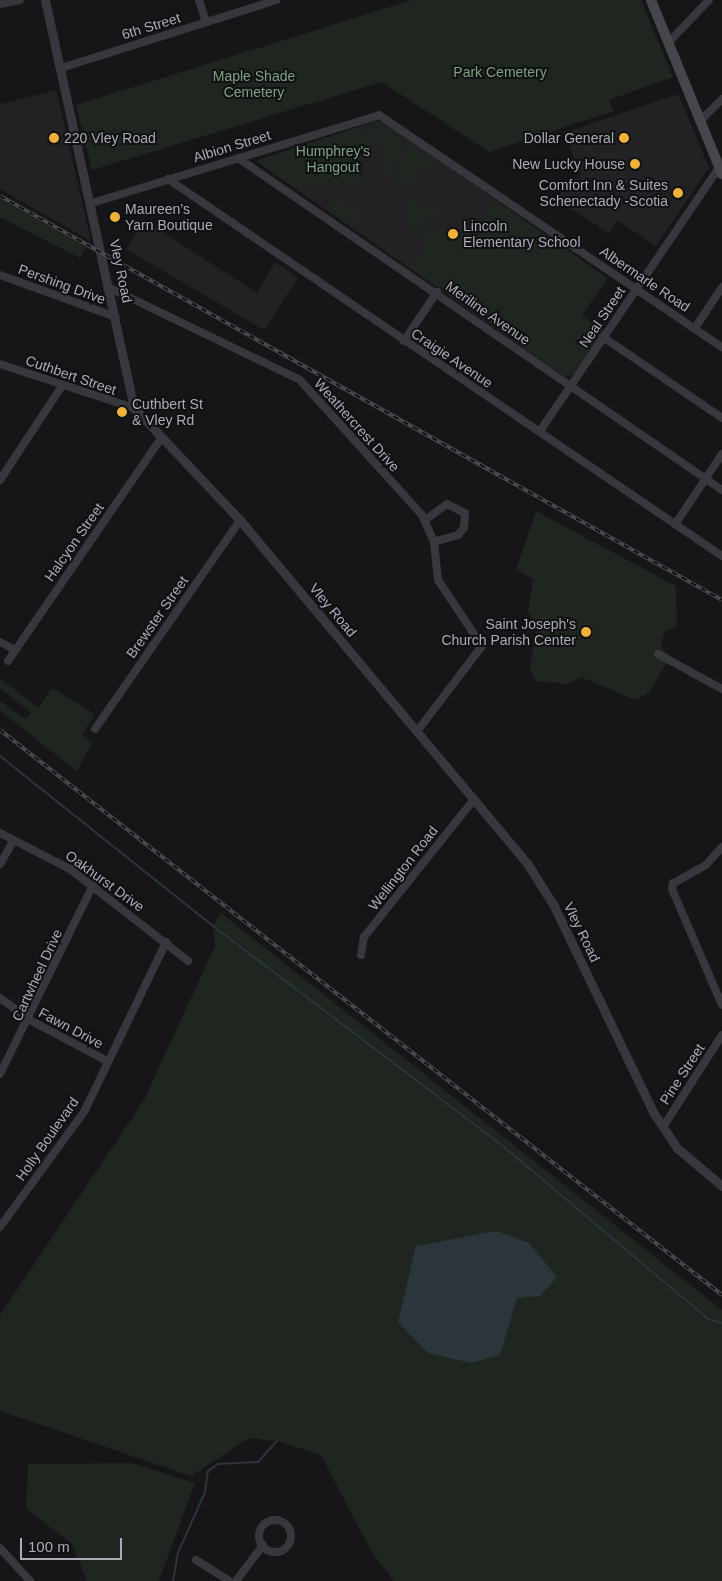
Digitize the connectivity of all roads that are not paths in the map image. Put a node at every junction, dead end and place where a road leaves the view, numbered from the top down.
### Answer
1 (20, 0) edge
2 (45, 0) edge
3 (199, 0) edge
4 (277, 0) edge
5 (651, 0) edge
6 (709, 0) edge
7 (0, 4) edge
8 (206, 22) junction
9 (668, 43) junction
10 (61, 68) junction
11 (722, 99) edge
12 (379, 115) joint
13 (700, 121) junction
14 (238, 158) junction
15 (721, 171) edge
16 (168, 179) junction
17 (92, 203) junction
18 (0, 274) edge
19 (722, 287) edge
20 (110, 288) junction
21 (636, 289) junction
22 (437, 292) junction
23 (116, 317) junction
24 (695, 328) junction
25 (604, 337) junction
26 (404, 342) junction
27 (722, 347) edge
28 (0, 364) edge
29 (62, 386) junction
30 (570, 386) junction
31 (134, 408) junction
32 (722, 418) edge
33 (540, 431) junction
34 (161, 438) junction
35 (722, 454) edge
36 (705, 478) junction
37 (0, 480) edge
38 (722, 490) edge
39 (240, 520) junction
40 (425, 520) junction
41 (676, 523) junction
42 (434, 542) junction
43 (722, 556) edge
44 (0, 642) edge
45 (15, 650) junction
46 (658, 654) dead end
47 (8, 661) dead end
48 (722, 689) edge
49 (95, 729) dead end
50 (418, 730) junction
51 (474, 798) junction
52 (0, 833) edge
53 (12, 843) junction
54 (722, 847) edge
55 (0, 864) edge
56 (93, 885) junction
57 (166, 942) junction
58 (361, 955) dead end
59 (188, 961) dead end
60 (0, 998) edge
61 (722, 1005) edge
62 (30, 1020) junction
63 (722, 1035) edge
64 (108, 1060) junction
65 (0, 1074) edge
66 (662, 1127) junction
67 (722, 1186) edge
68 (0, 1227) edge
69 (263, 1545) junction
70 (0, 1548) edge
71 (196, 1560) dead end
72 (30, 1581) edge
73 (229, 1581) edge
74 (236, 1581) edge

1 - 7 street
2 - 10 street, Vley Road
3 - 8 street
4 - 8 street, 6th Street
5 - 9 main road
6 - 9 street
8 - 10 street, 6th Street
9 - 13 main road
10 - 17 street, Vley Road
11 - 13 street
12 - 14 street, Albion Street
12 - 21 street, Albermarle Road
13 - 15 main road
14 - 16 street, Albion Street
14 - 22 street, Meriline Avenue
15 - 21 street, Neal Street
16 - 17 street, Albion Street
16 - 26 street, Craigie Avenue
17 - 20 street, Vley Road
18 - 23 street, Pershing Drive
19 - 24 street
20 - 23 street, Vley Road
20 - 40 street, Weathercrest Drive
21 - 24 street, Albermarle Road
21 - 25 street, Neal Street
22 - 26 street
22 - 30 street, Meriline Avenue
23 - 31 street, Vley Road
24 - 27 street, Albermarle Road
25 - 30 street, Neal Street
25 - 32 street
26 - 33 street, Craigie Avenue
28 - 29 street, Cuthbert Street
29 - 31 street, Cuthbert Street
29 - 37 street
30 - 33 street, Neal Street
30 - 36 street, Meriline Avenue
31 - 34 street, Vley Road
33 - 41 street, Craigie Avenue
34 - 39 street, Vley Road
34 - 45 street, Halcyon Street
35 - 36 street
36 - 38 street, Meriline Avenue
36 - 41 street
39 - 49 street, Brewster Street
39 - 50 street, Vley Road
40 - 42 street, Weathercrest Drive
40 - 42 street
41 - 43 street, Craigie Avenue
42 - 50 street, Weathercrest Drive
44 - 45 street
45 - 47 street, Halcyon Street
46 - 48 street
50 - 51 street, Vley Road
51 - 58 street, Wellington Road
51 - 66 street, Vley Road
52 - 53 street, Oakhurst Drive
53 - 55 street
53 - 56 street, Oakhurst Drive
54 - 61 street
56 - 57 street, Oakhurst Drive
56 - 62 street, Cartwheel Drive
57 - 59 street, Oakhurst Drive
57 - 64 street, Holly Boulevard
60 - 62 street, Fawn Drive
62 - 64 street, Fawn Drive
62 - 65 street, Cartwheel Drive
63 - 66 street, Pine Street
64 - 68 street, Holly Boulevard
66 - 67 street, Vley Road
69 - 69 street
69 - 74 street
70 - 72 street
71 - 73 street

